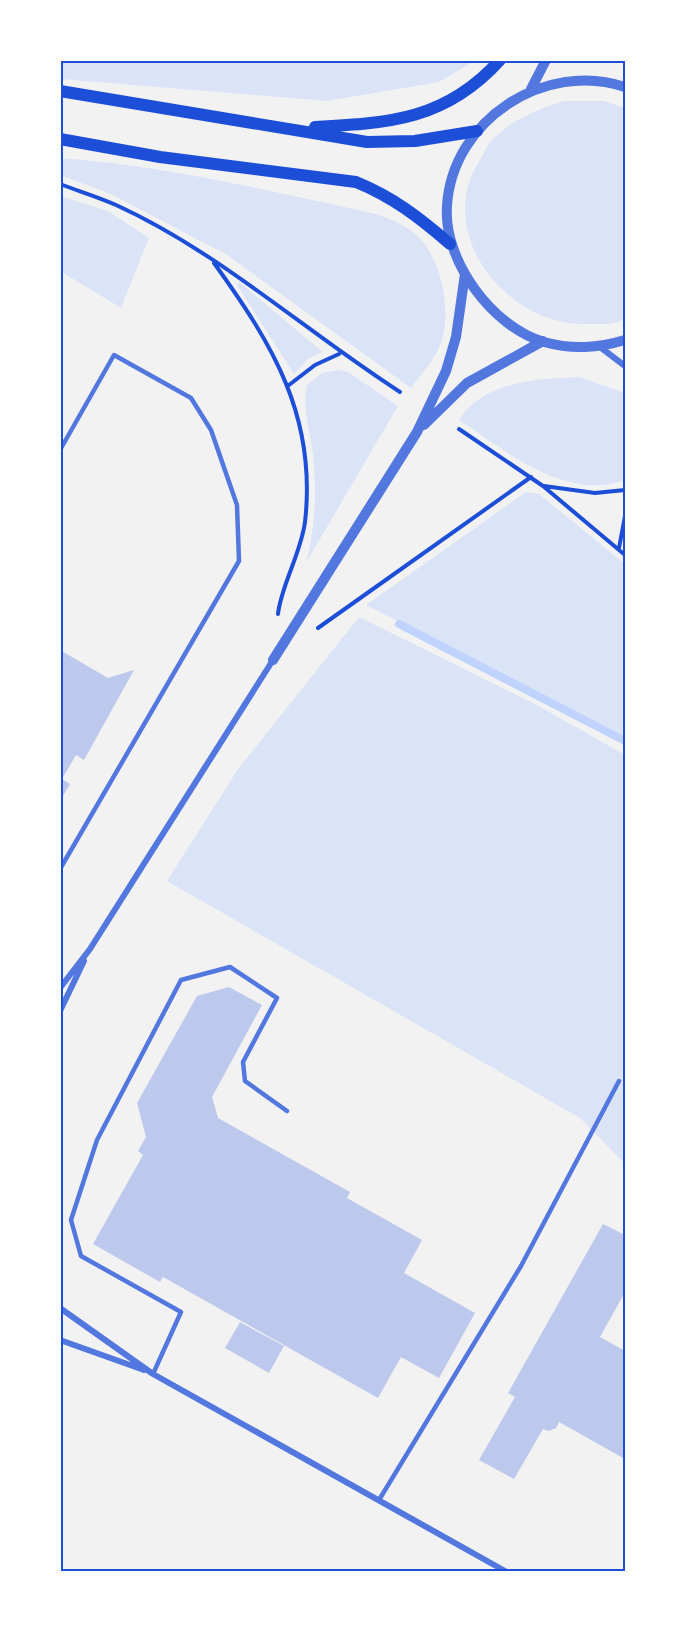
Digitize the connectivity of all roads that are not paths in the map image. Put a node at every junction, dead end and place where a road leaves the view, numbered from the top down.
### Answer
1 (500, 60) edge
2 (546, 60) edge
3 (625, 87) edge
4 (531, 89) junction
5 (60, 92) edge
6 (293, 128) junction
7 (477, 131) junction
8 (60, 139) edge
9 (450, 244) junction
10 (465, 274) junction
11 (625, 340) edge
12 (543, 341) junction
13 (600, 347) junction
14 (625, 366) edge
15 (417, 432) junction
16 (60, 450) edge
17 (273, 660) joint
18 (60, 869) edge
19 (90, 949) junction
20 (60, 988) edge
21 (60, 1011) edge
22 (619, 1081) dead end
23 (287, 1111) dead end
24 (60, 1308) edge
25 (60, 1340) edge
26 (153, 1374) junction
27 (379, 1500) junction
28 (505, 1571) edge

1 - 6 main road
2 - 4 street
3 - 4 street
4 - 7 street
5 - 6 main road
6 - 7 main road
7 - 9 street
8 - 9 main road
9 - 10 street
10 - 12 street
10 - 15 street
11 - 13 street
12 - 13 street
12 - 15 street
13 - 14 street
15 - 17 street
16 - 18 lane
17 - 19 street
19 - 20 street
19 - 21 street
22 - 27 lane
23 - 26 lane
24 - 26 street
25 - 26 street
26 - 27 street
27 - 28 street

